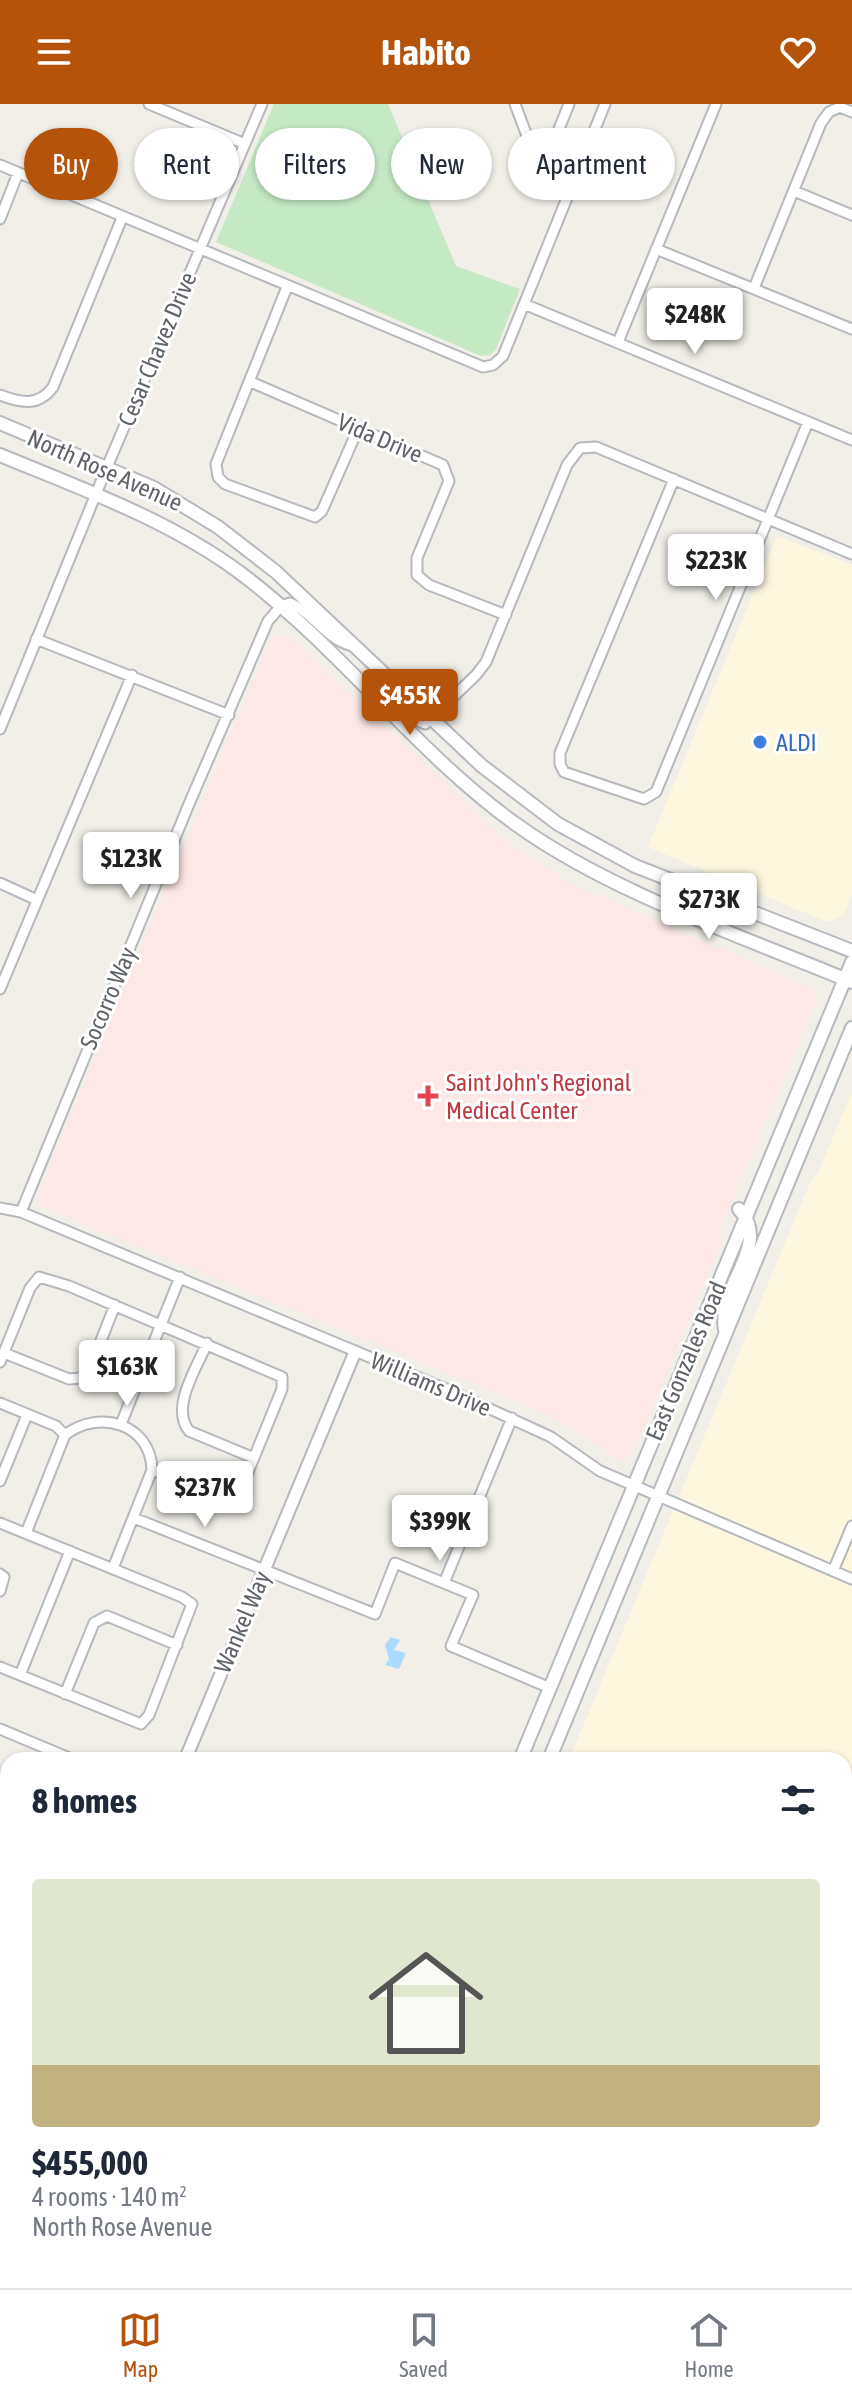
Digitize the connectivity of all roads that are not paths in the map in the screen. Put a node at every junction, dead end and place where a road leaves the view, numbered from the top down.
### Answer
1 (149, 104) edge
2 (262, 104) edge
3 (515, 104) edge
4 (569, 104) edge
5 (605, 104) edge
6 (716, 104) edge
7 (852, 112) edge
8 (525, 128) edge
9 (559, 128) edge
10 (595, 128) edge
11 (245, 144) junction
12 (0, 165) edge
13 (18, 173) junction
14 (794, 191) junction
15 (566, 200) edge
16 (852, 215) edge
17 (122, 218) junction
18 (0, 219) edge
19 (656, 249) junction
20 (200, 251) junction
21 (287, 287) junction
22 (754, 288) junction
23 (524, 304) junction
24 (852, 329) edge
25 (618, 342) junction
26 (251, 382) junction
27 (0, 395) edge
28 (808, 422) junction
29 (0, 423) edge
30 (358, 429) junction
31 (852, 440) edge
32 (0, 455) edge
33 (107, 467) junction
34 (674, 479) junction
35 (95, 495) junction
36 (768, 519) junction
37 (852, 554) edge
38 (281, 606) junction
39 (506, 615) junction
40 (36, 639) junction
41 (355, 646) junction
42 (132, 675) junction
43 (385, 706) junction
44 (229, 715) junction
45 (433, 718) junction
46 (0, 729) edge
47 (0, 883) edge
48 (37, 900) junction
49 (852, 951) edge
50 (852, 962) edge
51 (848, 980) edge
52 (0, 989) edge
53 (852, 1028) edge
54 (0, 1208) edge
55 (21, 1212) junction
56 (743, 1214) junction
57 (180, 1277) junction
58 (115, 1305) junction
59 (161, 1324) junction
60 (725, 1330) junction
61 (207, 1343) junction
62 (355, 1352) junction
63 (2, 1358) edge
64 (0, 1403) edge
65 (27, 1415) junction
66 (512, 1418) junction
67 (121, 1424) junction
68 (65, 1435) junction
69 (254, 1458) junction
70 (152, 1470) junction
71 (0, 1481) edge
72 (633, 1487) junction
73 (657, 1496) junction
74 (134, 1518) junction
75 (0, 1523) edge
76 (852, 1526) edge
77 (26, 1533) junction
78 (70, 1551) junction
79 (113, 1568) junction
80 (263, 1571) junction
81 (833, 1571) junction
82 (0, 1574) edge
83 (852, 1579) edge
84 (444, 1583) junction
85 (0, 1591) edge
86 (177, 1645) junction
87 (0, 1667) edge
88 (20, 1675) junction
89 (550, 1688) junction
90 (65, 1694) junction
91 (0, 1729) edge
92 (55, 1752) edge
93 (188, 1752) edge
94 (523, 1752) edge
95 (552, 1752) edge

1 - 11 street
2 - 11 street, Cesar Chavez Drive
3 - 8 street
4 - 9 street
5 - 10 street
6 - 19 street
7 - 14 street
11 - 20 street, Cesar Chavez Drive
12 - 13 street
13 - 17 street
13 - 18 street
14 - 16 street
14 - 22 street
15 - 23 street
17 - 20 street
17 - 27 street
19 - 22 street
19 - 25 street
20 - 21 street
20 - 33 street, Cesar Chavez Drive
21 - 23 street
21 - 26 street
22 - 24 street
23 - 25 street
25 - 28 street
26 - 30 street, Vida Drive
26 - 30 street
28 - 31 street
28 - 36 street
29 - 33 main road, North Rose Avenue
30 - 39 street, Vida Drive
32 - 35 main road, North Rose Avenue
33 - 35 street, Cesar Chavez Drive
33 - 41 main road, North Rose Avenue
34 - 36 street
34 - 36 street
34 - 39 street
35 - 38 main road, North Rose Avenue
35 - 40 street, Cesar Chavez Drive
36 - 37 street
38 - 41 street
38 - 43 main road, North Rose Avenue
38 - 44 street, Socorro Way
39 - 45 street
40 - 42 street
40 - 46 street, Cesar Chavez Drive
41 - 45 main road, North Rose Avenue
42 - 44 street
42 - 48 street
43 - 45 street
43 - 51 main road, North Rose Avenue
44 - 55 street, Socorro Way
45 - 49 main road, North Rose Avenue
47 - 48 street
48 - 52 street
50 - 51 main road, East Gonzales Road
51 - 56 main road, East Gonzales Road
53 - 60 main road, East Gonzales Road
54 - 55 street, Williams Drive
55 - 57 street, Williams Drive
56 - 60 main road
56 - 72 main road, East Gonzales Road
57 - 59 street
57 - 62 street, Williams Drive
58 - 59 street
58 - 63 street
58 - 63 street
59 - 61 street
59 - 67 street
60 - 73 main road, East Gonzales Road
61 - 69 street
61 - 69 street
62 - 66 street, Williams Drive
62 - 80 street, Wankel Way
64 - 65 street
65 - 68 street
65 - 71 street
66 - 72 street, Williams Drive
66 - 84 street
67 - 68 street
67 - 70 street
68 - 77 street
69 - 70 street
70 - 74 street
72 - 73 street, Williams Drive
72 - 89 main road, East Gonzales Road
73 - 81 street, Williams Drive
73 - 95 main road, East Gonzales Road
74 - 79 street
74 - 80 street
75 - 77 street
76 - 81 street
77 - 78 street
78 - 79 street
78 - 88 street
79 - 86 street
80 - 84 street
80 - 93 street, Wankel Way
81 - 83 street, Williams Drive
82 - 85 street
84 - 89 street
86 - 90 street
86 - 90 street
87 - 88 street
88 - 90 street
89 - 94 main road, East Gonzales Road
91 - 92 street

